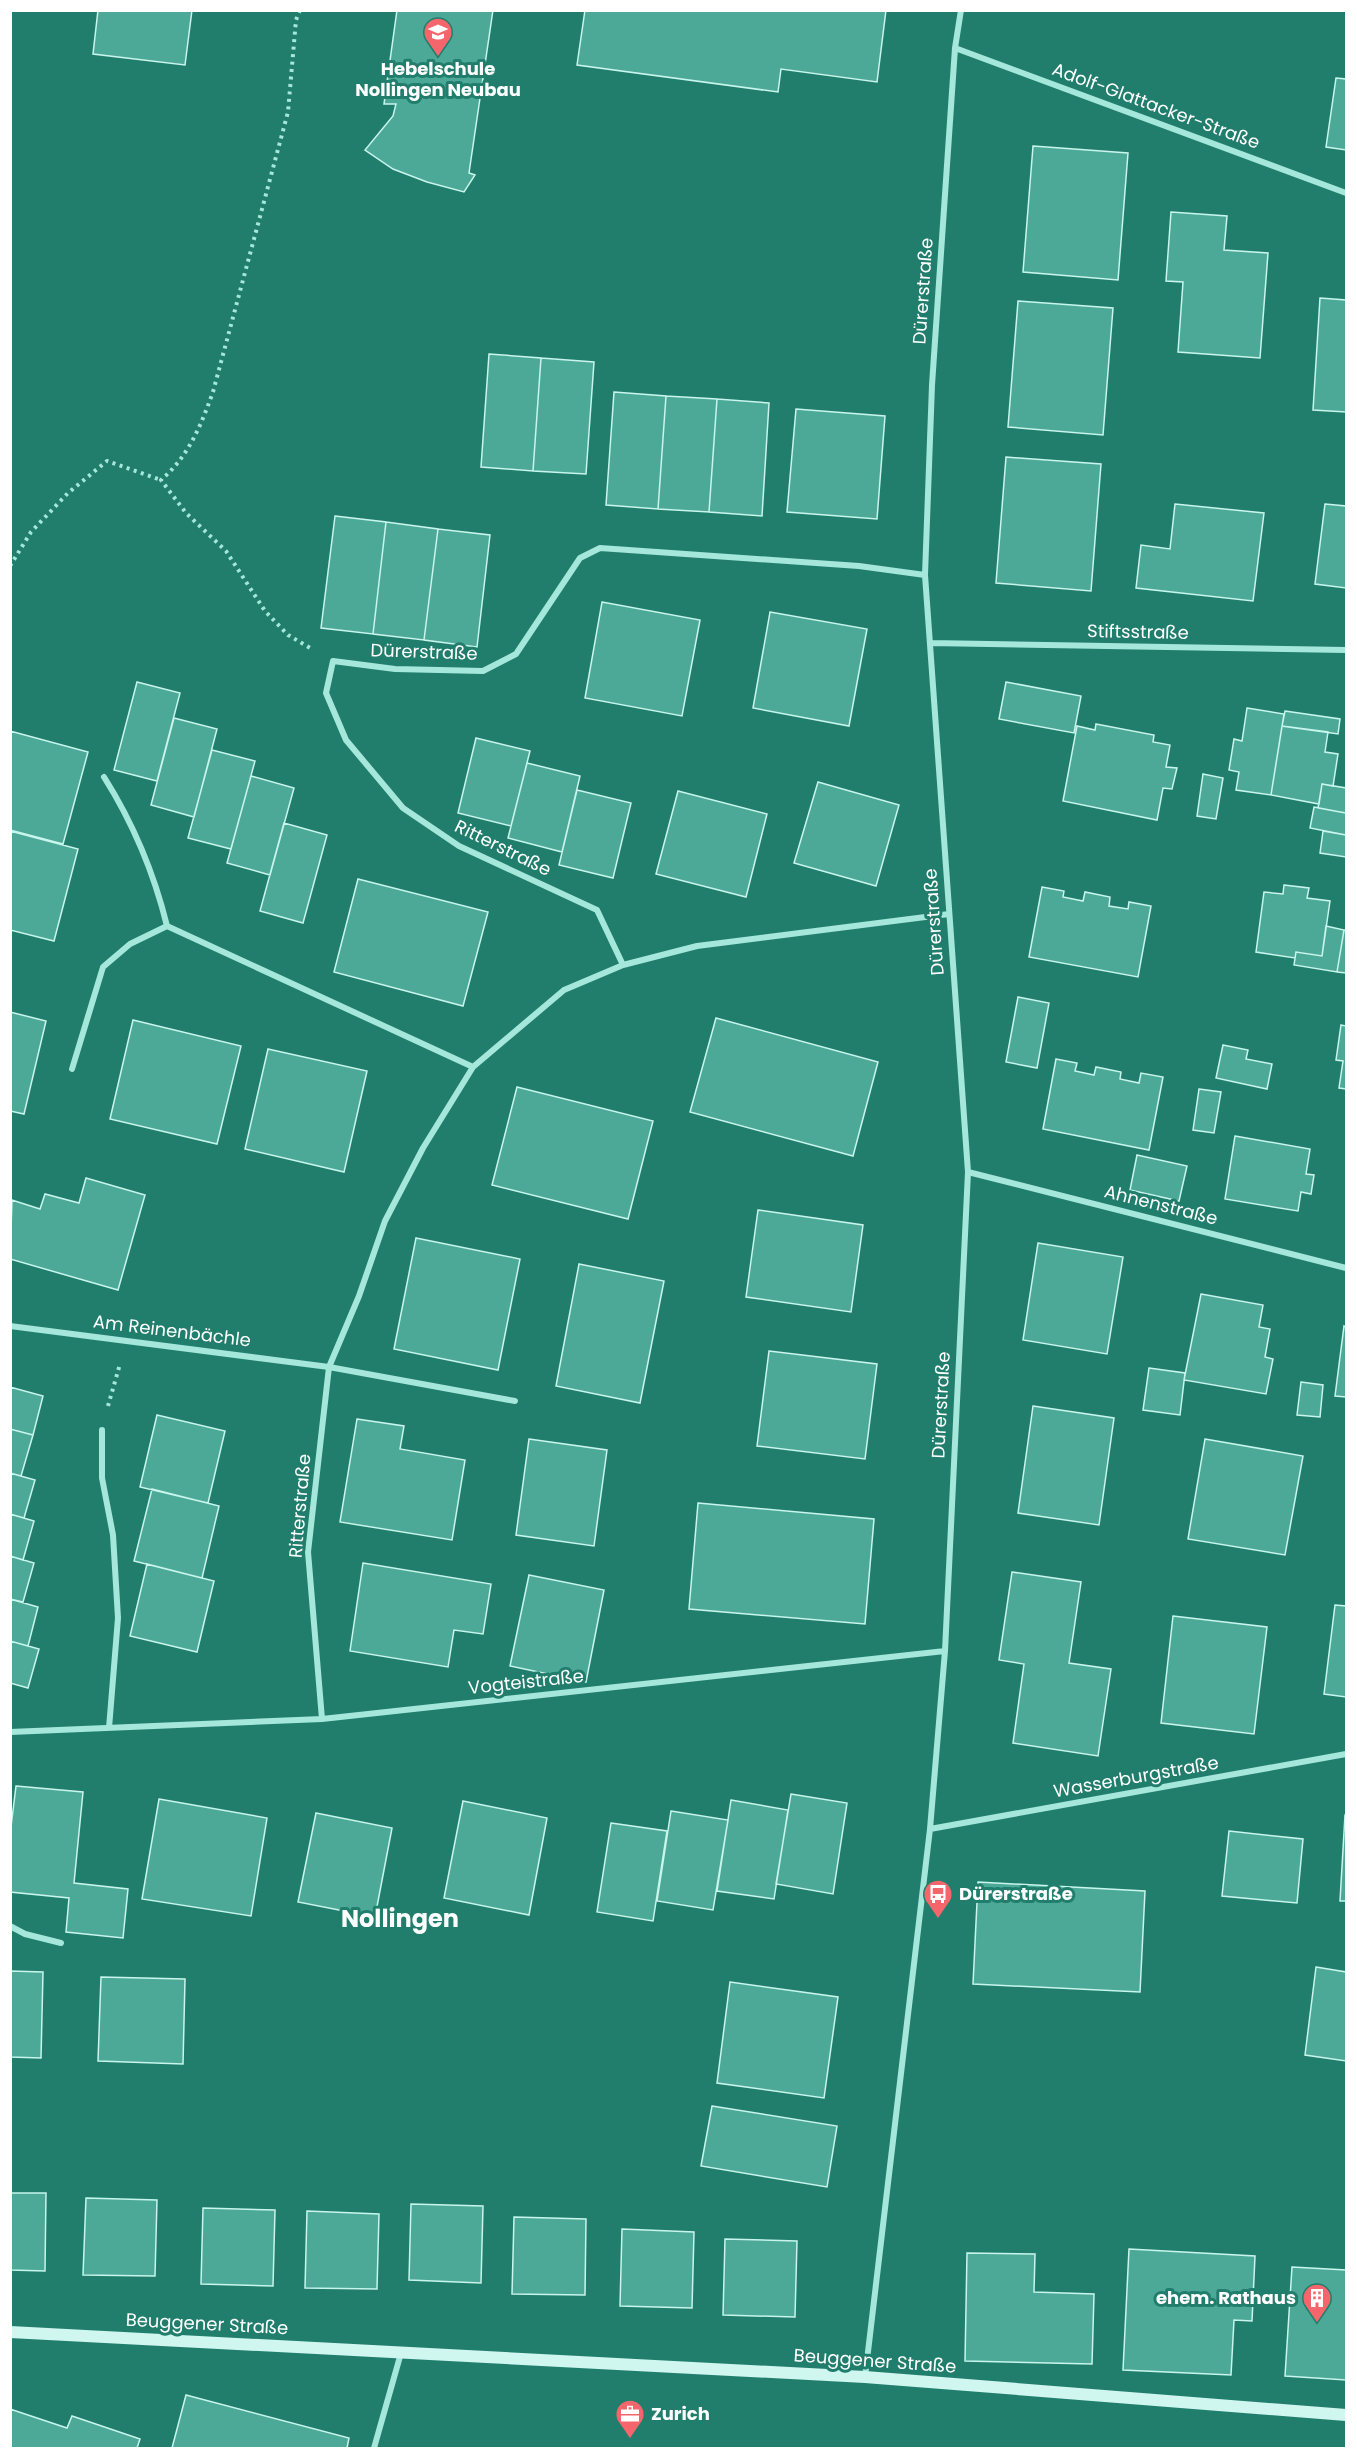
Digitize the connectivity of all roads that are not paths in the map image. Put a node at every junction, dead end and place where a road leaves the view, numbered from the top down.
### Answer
1 (961, 10) edge
2 (955, 48) junction
3 (1347, 193) edge
4 (925, 575) junction
5 (930, 643) junction
6 (1347, 650) edge
7 (333, 661) joint
8 (104, 777) dead end
9 (949, 914) junction
10 (167, 926) junction
11 (623, 965) junction
12 (473, 1067) junction
13 (72, 1069) dead end
14 (968, 1172) junction
15 (1347, 1268) edge
16 (10, 1326) edge
17 (329, 1367) junction
18 (515, 1401) dead end
19 (102, 1430) road end
20 (945, 1651) junction
21 (322, 1719) junction
22 (109, 1728) junction
23 (10, 1732) edge
24 (1347, 1754) edge
25 (930, 1828) junction
26 (10, 1926) edge
27 (61, 1943) dead end
28 (10, 2332) edge
29 (401, 2353) junction
30 (865, 2377) junction
31 (1347, 2415) edge
32 (374, 2448) edge

1 - 2 street, Dürerstraße
2 - 3 street, Adolf-Glattacker-Straße
2 - 4 street, Dürerstraße
4 - 5 street, Dürerstraße
4 - 7 street, Dürerstraße
5 - 6 street, Stiftsstraße
5 - 9 street, Dürerstraße
7 - 11 street, Ritterstraße
8 - 10 street
9 - 11 street, Ritterstraße
9 - 14 street, Dürerstraße
10 - 12 street
10 - 13 street
11 - 12 street, Ritterstraße
12 - 17 street, Ritterstraße
14 - 15 street, Ahnenstraße
14 - 20 street, Dürerstraße
16 - 17 street, Am Reinenbächle
17 - 18 street
17 - 21 street, Ritterstraße
19 - 22 street
20 - 21 street, Vogteistraße
20 - 25 street, Dürerstraße
21 - 22 street, Vogteistraße
22 - 23 street, Vogteistraße
24 - 25 street, Wasserburgstraße
25 - 30 street, Dürerstraße
26 - 27 street
28 - 29 street, Beuggener Straße
29 - 30 street, Beuggener Straße
29 - 32 street
30 - 31 street, Beuggener Straße

